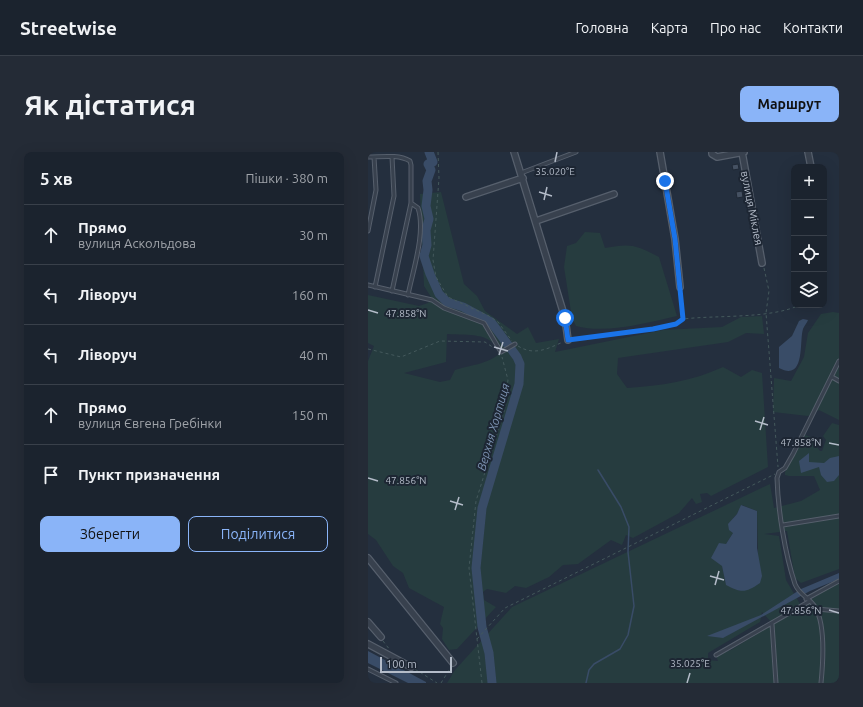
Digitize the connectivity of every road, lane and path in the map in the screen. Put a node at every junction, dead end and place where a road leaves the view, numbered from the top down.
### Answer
1 (438, 152) edge
2 (514, 152) edge
3 (576, 152) edge
4 (660, 152) edge
5 (712, 152) edge
6 (742, 152) edge
7 (745, 152) edge
8 (808, 152) edge
9 (392, 156) junction
10 (368, 157) edge
11 (374, 157) junction
12 (810, 164) edge
13 (522, 176) junction
14 (614, 194) dead end
15 (466, 197) dead end
16 (411, 203) junction
17 (536, 221) junction
18 (368, 231) edge
19 (762, 263) joint
20 (368, 285) edge
21 (374, 287) junction
22 (680, 287) joint
23 (392, 291) junction
24 (408, 295) junction
25 (792, 308) edge
26 (766, 313) junction
27 (683, 319) junction
28 (568, 340) junction
29 (515, 344) junction
30 (368, 349) edge
31 (501, 352) junction
32 (839, 361) edge
33 (832, 377) junction
34 (839, 381) edge
35 (779, 472) junction
36 (839, 516) edge
37 (783, 525) junction
38 (368, 558) edge
39 (839, 581) edge
40 (808, 600) junction
41 (816, 609) junction
42 (839, 611) edge
43 (368, 622) edge
44 (772, 624) junction
45 (381, 637) joint
46 (477, 639) junction
47 (368, 644) edge
48 (716, 655) dead end
49 (398, 660) junction
50 (453, 663) joint
51 (411, 667) joint
52 (368, 669) edge
53 (396, 683) edge
54 (437, 683) edge
55 (441, 683) edge
56 (482, 683) edge
57 (776, 683) edge
58 (821, 683) edge

1 - 29 path
2 - 13 street
3 - 13 lane
4 - 22 street
5 - 6 street
6 - 7 street
6 - 19 street, вулиця Міклея
8 - 12 street
9 - 11 lane
9 - 16 lane
9 - 21 lane
10 - 11 lane
11 - 18 lane
13 - 15 street
13 - 17 street
14 - 17 street
16 - 23 lane
16 - 24 lane
17 - 28 street
19 - 26 path
20 - 21 lane
21 - 23 lane
22 - 27 path
23 - 24 lane
24 - 31 lane
25 - 26 path
26 - 27 path
26 - 35 path
27 - 28 path
28 - 29 path
29 - 31 lane
30 - 31 path
31 - 46 path
32 - 33 lane
33 - 34 lane
33 - 35 lane
35 - 37 lane
35 - 46 path
36 - 37 lane
37 - 40 lane
38 - 50 street
39 - 40 lane
40 - 41 lane
40 - 44 lane
41 - 42 lane
41 - 58 lane
43 - 45 street
44 - 48 lane
44 - 57 lane
45 - 49 path
46 - 56 path
47 - 49 street
49 - 51 street
50 - 55 path
51 - 54 path
52 - 53 lane

